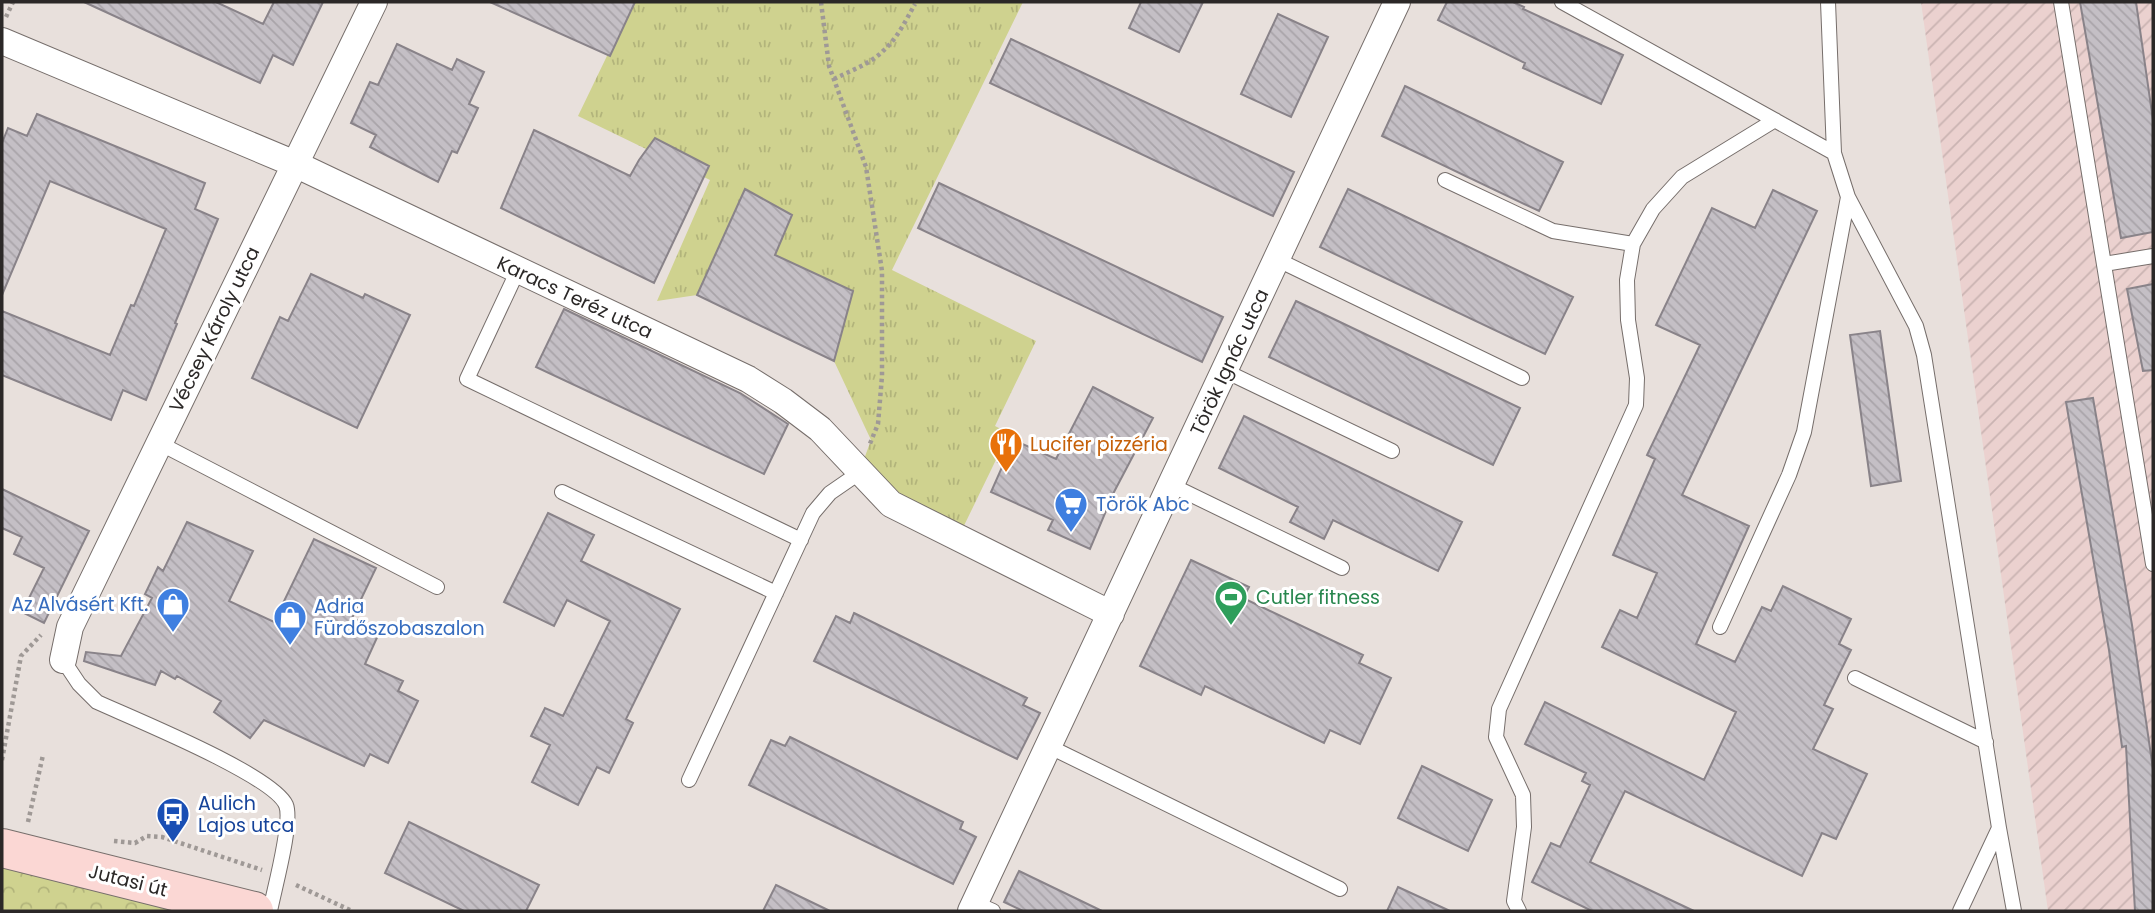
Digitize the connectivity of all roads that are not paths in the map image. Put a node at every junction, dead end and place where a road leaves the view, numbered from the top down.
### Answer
1 (374, 2) edge
2 (1397, 2) edge
3 (1562, 2) edge
4 (1828, 2) edge
5 (2061, 2) edge
6 (2, 41) edge
7 (1775, 120) junction
8 (1834, 153) junction
9 (295, 164) junction
10 (1445, 180) dead end
11 (1848, 197) junction
12 (1633, 244) junction
13 (2153, 256) edge
14 (1276, 259) junction
15 (2104, 264) junction
16 (518, 270) junction
17 (1225, 370) junction
18 (1522, 378) dead end
19 (159, 443) junction
20 (1392, 451) dead end
21 (859, 473) junction
22 (1171, 485) junction
23 (562, 492) dead end
24 (801, 540) junction
25 (2153, 564) edge
26 (1342, 568) dead end
27 (437, 587) dead end
28 (776, 593) junction
29 (1111, 614) junction
30 (1720, 627) dead end
31 (63, 660) joint
32 (1856, 678) dead end
33 (1986, 742) junction
34 (1050, 747) junction
35 (689, 780) dead end
36 (1999, 828) junction
37 (14, 840) edge
38 (1340, 889) dead end
39 (980, 908) edge
40 (254, 911) edge
41 (270, 911) edge
42 (1519, 911) edge
43 (1960, 911) edge
44 (2014, 911) edge

1 - 9 street, Vécsey Károly utca
2 - 14 street, Török Ignác utca
3 - 7 lane
4 - 8 lane
5 - 15 lane
6 - 9 street, Karacs Teréz utca
7 - 8 lane
7 - 12 lane
8 - 11 lane
9 - 16 street, Karacs Teréz utca
9 - 19 street, Vécsey Károly utca
10 - 12 lane
11 - 30 lane
11 - 33 lane
12 - 42 lane
13 - 15 lane
14 - 17 street, Török Ignác utca
14 - 18 lane
15 - 25 lane
16 - 21 street, Karacs Teréz utca
16 - 24 lane
17 - 20 lane
17 - 22 street, Török Ignác utca
19 - 27 lane
19 - 31 street, Vécsey Károly utca
21 - 24 lane
21 - 29 street, Karacs Teréz utca
22 - 26 lane
22 - 29 street, Török Ignác utca
23 - 28 lane
24 - 28 lane
28 - 35 lane
29 - 34 street, Török Ignác utca
31 - 41 lane
32 - 33 lane
33 - 36 lane
34 - 38 lane
34 - 39 street, Török Ignác utca
36 - 43 lane
36 - 44 lane
37 - 40 street, Jutasi út

